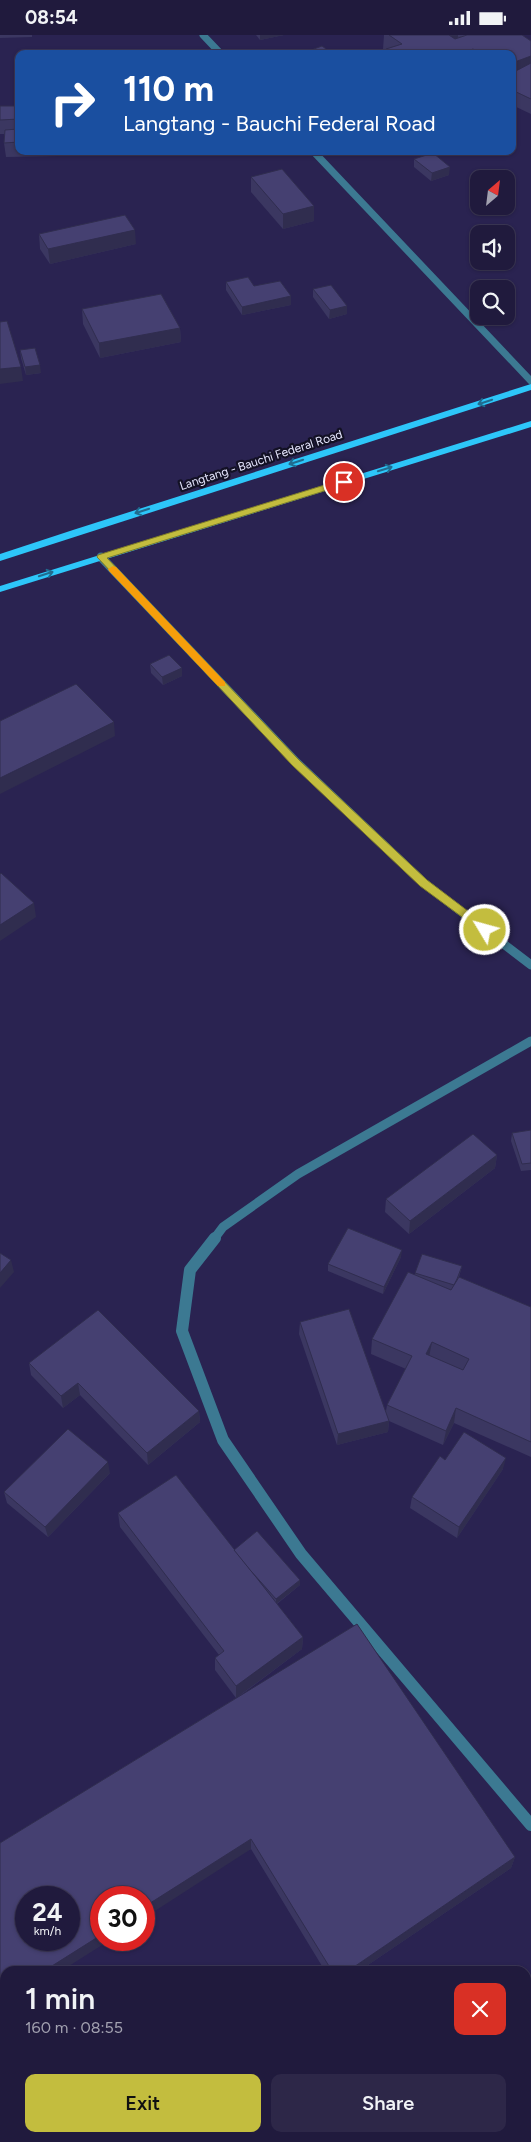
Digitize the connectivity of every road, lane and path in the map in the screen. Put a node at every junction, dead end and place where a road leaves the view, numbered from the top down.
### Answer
1 (203, 35) edge
2 (217, 50) edge
3 (317, 155) edge
4 (531, 381) edge
5 (531, 387) edge
6 (531, 424) edge
7 (101, 557) junction
8 (0, 558) edge
9 (0, 589) edge
10 (531, 965) edge
11 (531, 1041) edge
12 (531, 1825) edge

1 - 2 street
3 - 4 street
5 -> 8 main road, Langtang - Bauchi Federal Road
7 -> 6 main road
9 -> 7 main road
7 - 10 street
11 - 12 street

